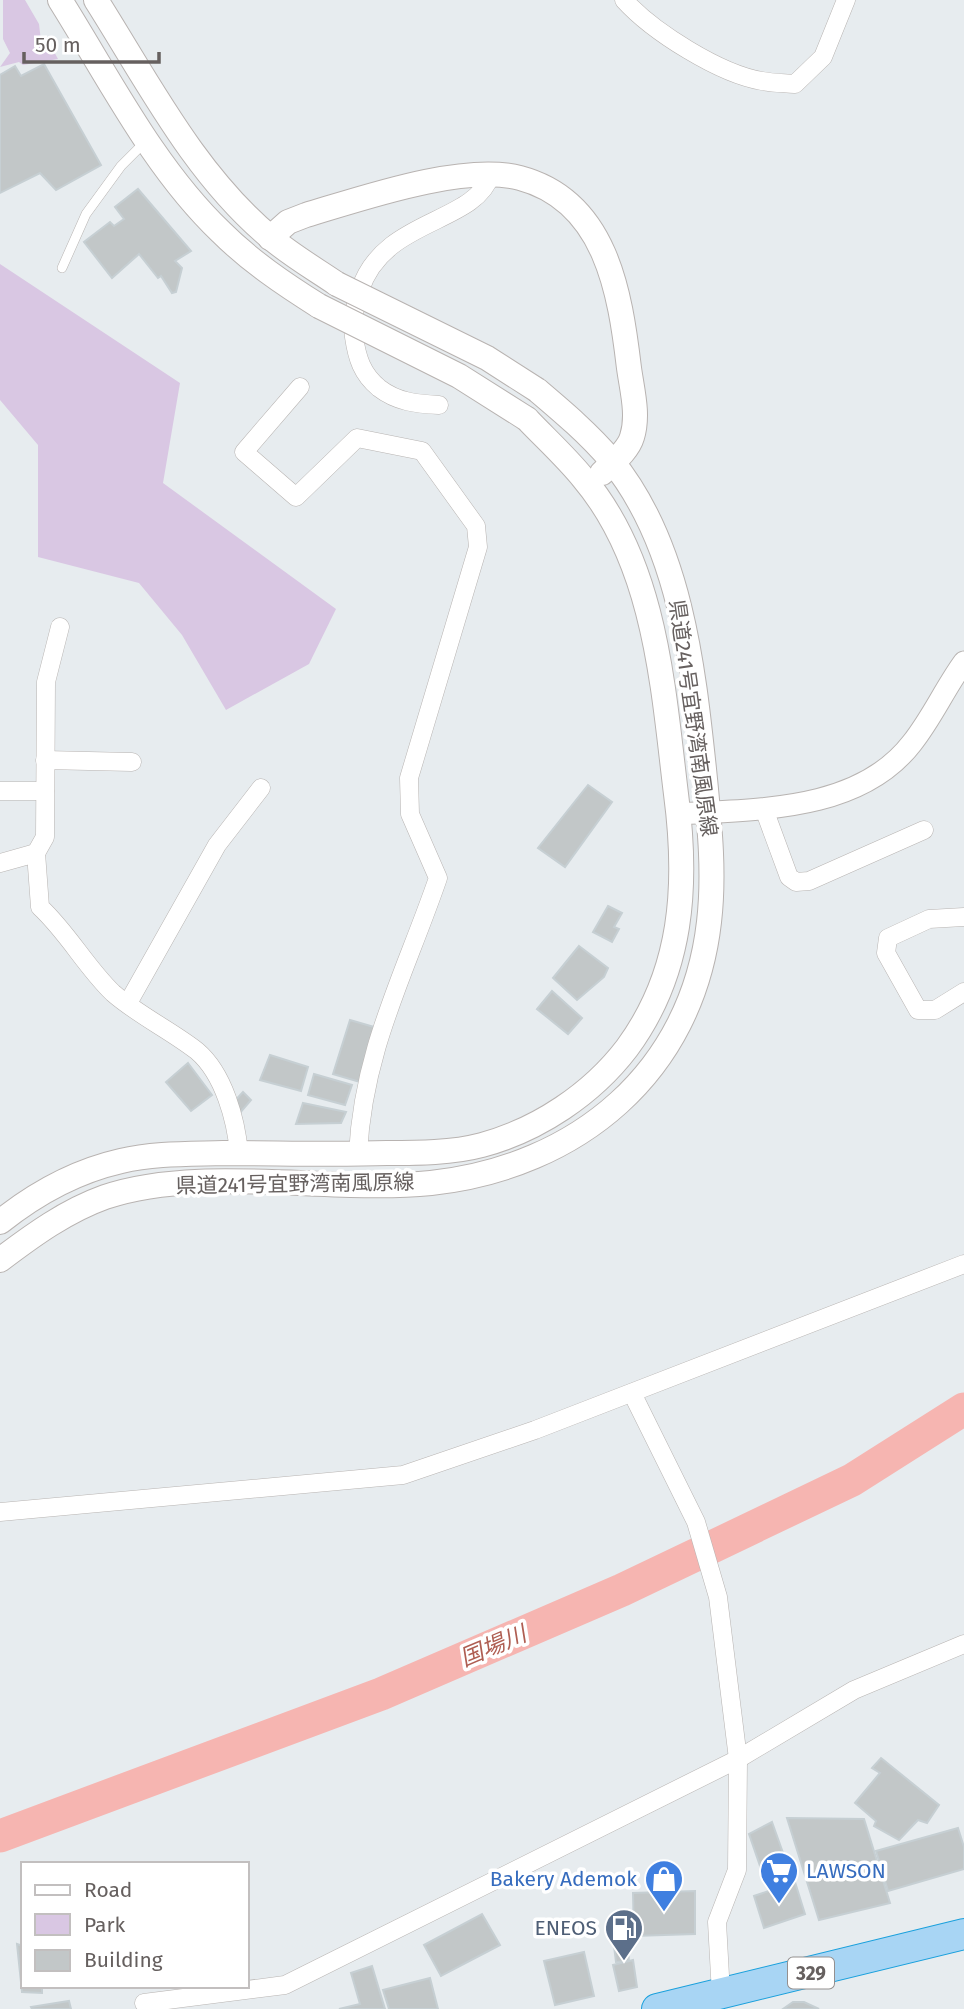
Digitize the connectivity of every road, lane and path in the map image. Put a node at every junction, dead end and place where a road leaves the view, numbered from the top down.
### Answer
1 (60, 0) edge
2 (96, 0) edge
3 (624, 0) edge
4 (846, 0) edge
5 (148, 139) junction
6 (491, 174) junction
7 (270, 238) junction
8 (62, 268) dead end
9 (300, 387) dead end
10 (439, 405) dead end
11 (612, 462) junction
12 (590, 487) junction
13 (60, 627) dead end
14 (964, 662) edge
15 (45, 761) junction
16 (132, 762) dead end
17 (261, 788) dead end
18 (45, 790) junction
19 (0, 791) edge
20 (764, 808) junction
21 (709, 812) junction
22 (679, 814) junction
23 (924, 831) dead end
24 (36, 853) junction
25 (0, 863) edge
26 (964, 917) edge
27 (964, 992) edge
28 (128, 1003) junction
29 (239, 1153) junction
30 (358, 1154) junction
31 (0, 1222) edge
32 (0, 1261) edge
33 (964, 1264) edge
34 (632, 1393) junction
35 (0, 1512) edge
36 (964, 1644) edge
37 (738, 1759) junction
38 (964, 1934) edge
39 (720, 1994) junction
40 (144, 2003) dead end
41 (657, 2009) edge

1 - 5 main road, 県道241号宜野湾南風原線
2 - 7 main road, 県道241号宜野湾南風原線
3 - 4 street
5 - 8 lane
5 - 12 main road, 県道241号宜野湾南風原線, bridge
6 - 7 main road
6 - 10 street
6 - 11 main road
7 - 11 main road, 県道241号宜野湾南風原線, bridge
9 - 30 street
11 - 12 main road
11 - 21 main road, 県道241号宜野湾南風原線
12 - 22 main road, 県道241号宜野湾南風原線
13 - 15 street
14 - 20 street
15 - 16 street
15 - 18 street
17 - 28 street
18 - 19 street
18 - 24 street
20 - 21 street
20 - 23 street
21 - 22 street
21 - 32 main road, 県道241号宜野湾南風原線
22 - 30 main road, 県道241号宜野湾南風原線
24 - 25 street
24 - 28 street
26 - 27 street
28 - 29 street
29 - 30 main road, 県道241号宜野湾南風原線
29 - 31 main road, 県道241号宜野湾南風原線
33 - 34 street
34 - 35 street
34 - 37 street
36 - 37 street
37 - 39 street
37 - 40 street
38 - 39 highway, 329
39 - 41 highway, 329

